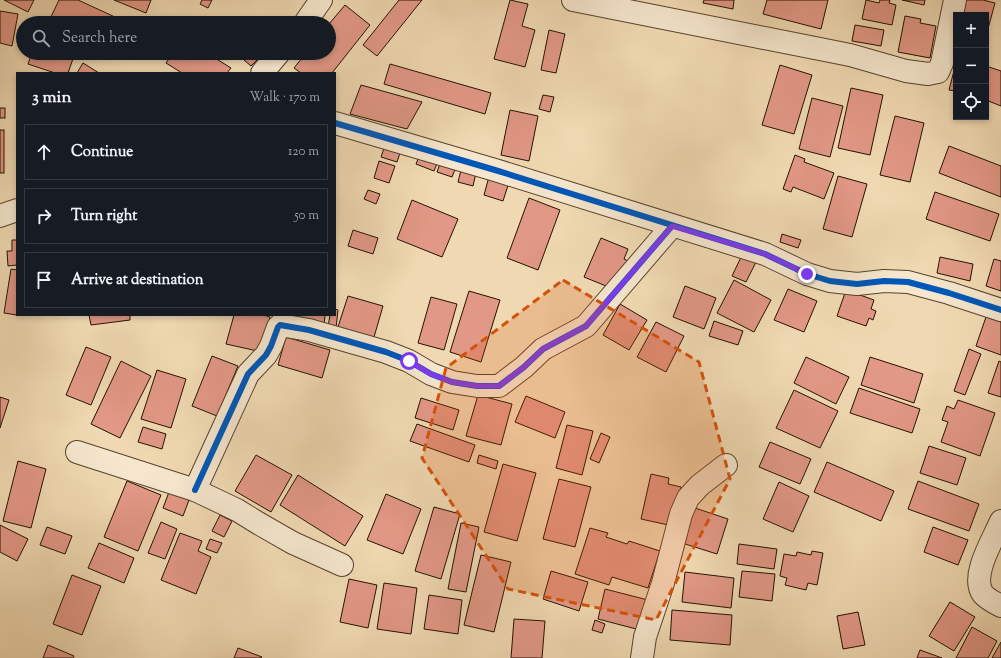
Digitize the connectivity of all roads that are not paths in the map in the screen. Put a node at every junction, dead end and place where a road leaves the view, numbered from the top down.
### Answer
1 (321, 0) edge
2 (573, 0) edge
3 (955, 0) edge
4 (310, 16) edge
5 (273, 60) edge
6 (263, 72) edge
7 (336, 123) edge
8 (16, 210) edge
9 (0, 216) edge
10 (672, 226) junction
11 (1001, 310) edge
12 (78, 452) dead end
13 (726, 465) dead end
14 (195, 490) junction
15 (1001, 522) edge
16 (342, 565) dead end
17 (1001, 606) edge
18 (642, 658) edge

1 - 4 street
2 - 3 street
5 - 6 street
7 - 10 street
8 - 9 street
10 - 11 street
10 - 14 street
12 - 14 street
13 - 18 street
14 - 16 street
15 - 17 street

